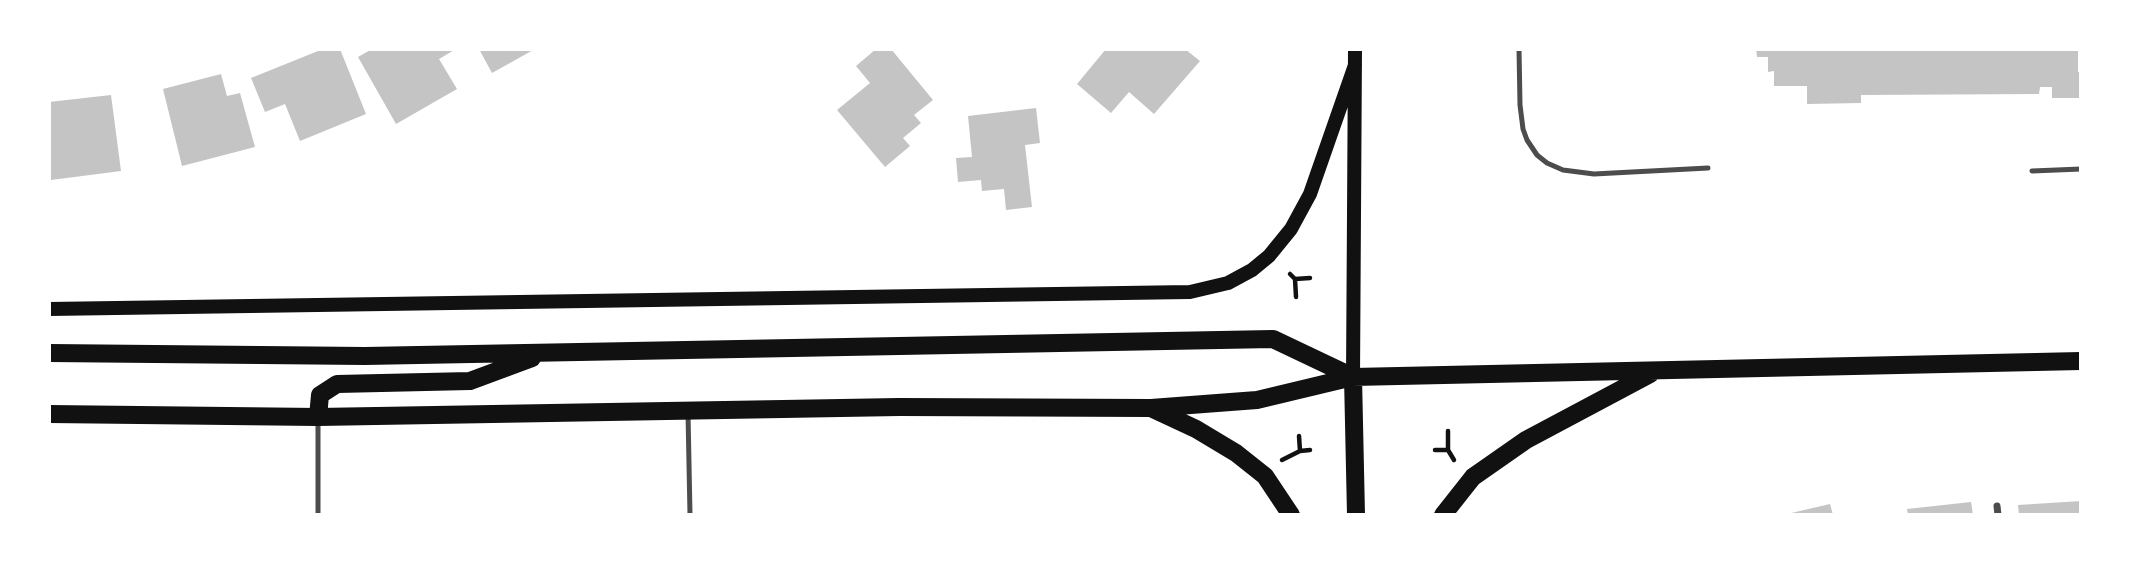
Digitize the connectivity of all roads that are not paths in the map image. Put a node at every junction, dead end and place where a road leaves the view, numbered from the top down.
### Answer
1 (1355, 49) edge
2 (1519, 49) edge
3 (1355, 65) junction
4 (1708, 168) dead end
5 (2081, 169) edge
6 (2032, 171) dead end
7 (49, 309) edge
8 (49, 353) edge
9 (544, 353) junction
10 (2081, 354) edge
11 (2072, 360) edge
12 (1657, 371) junction
13 (1353, 377) junction
14 (1152, 408) junction
15 (688, 411) junction
16 (49, 414) edge
17 (318, 417) junction
18 (318, 515) edge
19 (690, 515) edge
20 (1291, 515) edge
21 (1356, 515) edge
22 (1443, 515) edge

1 - 3 main road
2 - 4 lane
3 - 7 main road
3 - 13 main road
5 - 6 lane
8 - 9 main road
9 - 13 main road
9 - 17 main road
10 - 11 main road
11 - 12 main road
12 - 13 main road
12 - 22 main road
13 - 14 main road
13 - 21 main road
14 - 15 main road
14 - 20 main road
15 - 17 main road
15 - 19 lane
16 - 17 main road
17 - 18 lane

